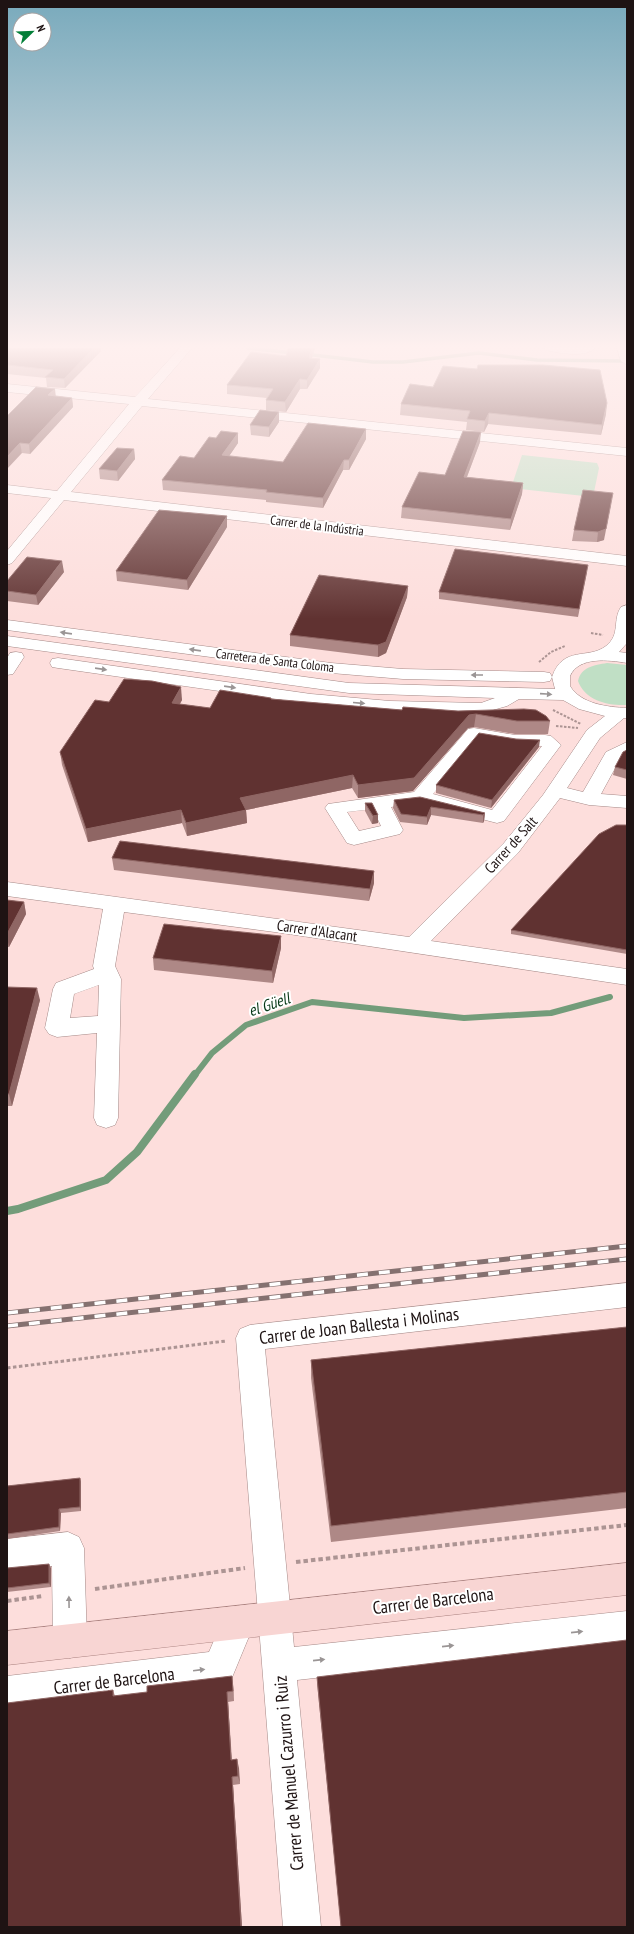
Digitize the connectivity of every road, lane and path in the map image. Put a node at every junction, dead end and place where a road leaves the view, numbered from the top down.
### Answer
1 (108, 438) edge
2 (494, 438) edge
3 (627, 452) edge
4 (7, 489) edge
5 (61, 495) junction
6 (7, 560) edge
7 (627, 561) edge
8 (627, 610) edge
9 (7, 625) edge
10 (7, 641) edge
11 (624, 644) edge
12 (604, 655) junction
13 (627, 658) edge
14 (10, 661) edge
15 (563, 672) junction
16 (544, 677) junction
17 (480, 691) junction
18 (519, 692) junction
19 (569, 695) junction
20 (591, 708) junction
21 (624, 713) edge
22 (593, 734) junction
23 (627, 748) edge
24 (531, 773) junction
25 (559, 786) junction
26 (420, 797) junction
27 (589, 799) junction
28 (379, 802) dead end
29 (627, 802) edge
30 (7, 889) edge
31 (115, 903) junction
32 (414, 945) junction
33 (107, 973) junction
34 (627, 977) edge
35 (109, 1024) junction
36 (106, 1118) dead end
37 (627, 1295) edge
38 (250, 1338) junction
39 (7, 1368) edge
40 (627, 1525) edge
41 (7, 1555) edge
42 (270, 1565) junction
43 (627, 1579) edge
44 (69, 1593) junction
45 (7, 1601) edge
46 (275, 1618) junction
47 (239, 1622) junction
48 (627, 1626) edge
49 (70, 1641) junction
50 (7, 1648) edge
51 (280, 1665) junction
52 (7, 1693) edge
53 (302, 1927) edge

1 - 5 street
2 - 3 street
4 - 5 street, Carrer de la Indústria
5 - 6 street
5 - 7 street, Carrer de la Indústria
8 - 11 street
16 -> 9 street, Carretera de Santa Coloma
10 - 17 street, Carretera de Santa Coloma
11 - 12 street
12 - 13 street
12 - 15 street
14 -> 18 street
15 - 16 street, Carretera de Santa Coloma
15 - 19 street
16 - 17 street, Carretera de Santa Coloma
17 - 18 street, Carretera de Santa Coloma
18 -> 19 street, Carretera de Santa Coloma
19 - 20 street
20 - 21 street
20 - 22 street
21 - 22 street, Carrer de Salt
22 - 25 street, Carrer de Salt
23 - 27 street
24 - 25 street
24 - 26 street
24 - 26 street
25 - 27 street
25 - 32 street, Carrer de Salt
26 - 28 street
27 - 29 street
30 - 31 street, Carrer d'Alacant
31 - 32 street, Carrer d'Alacant
31 - 33 street
32 - 34 street, Carrer d'Alacant
33 - 35 street
33 - 35 street
35 - 36 street
37 - 38 street, Carrer de Joan Ballesta i Molinas
38 - 39 path
38 - 42 street, Carrer de Joan Ballesta i Molinas
40 - 42 path
41 - 44 street
42 - 44 path
42 - 46 street, Carrer de Joan Ballesta i Molinas
43 - 46 main road, Carrer de Barcelona
44 - 45 path
49 -> 44 street
46 - 47 main road, Carrer de Barcelona
46 - 51 street, Carrer de Manuel Cazurro i Ruiz
47 - 49 main road, Carrer de Barcelona
52 -> 47 street, Carrer de Barcelona
51 -> 48 street
49 - 50 main road, Carrer de Barcelona
51 - 53 street, Carrer de Manuel Cazurro i Ruiz

